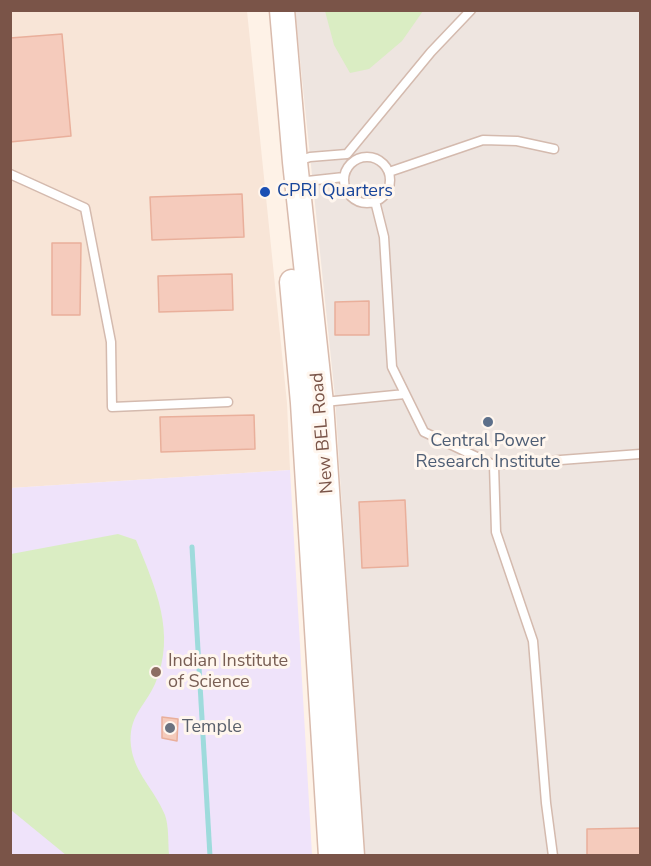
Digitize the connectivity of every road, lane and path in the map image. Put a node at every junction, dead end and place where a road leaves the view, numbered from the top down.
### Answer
1 (270, 10) edge
2 (282, 10) edge
3 (471, 10) edge
4 (554, 148) dead end
5 (296, 172) junction
6 (389, 172) junction
7 (10, 174) edge
8 (344, 177) junction
9 (375, 201) junction
10 (405, 394) junction
11 (228, 402) dead end
12 (312, 403) junction
13 (640, 454) edge
14 (494, 465) junction
15 (331, 855) edge
16 (352, 855) edge
17 (553, 855) edge

1 - 12 main road, New BEL Road
2 - 5 main road, New BEL Road
3 - 5 lane
4 - 6 lane
5 - 8 lane
5 - 12 main road, New BEL Road
6 - 8 lane
6 - 9 lane
7 - 11 lane
8 - 9 lane
9 - 10 lane
10 - 12 lane
10 - 14 lane
12 - 15 main road
12 - 16 main road, New BEL Road
13 - 14 lane
14 - 17 lane

